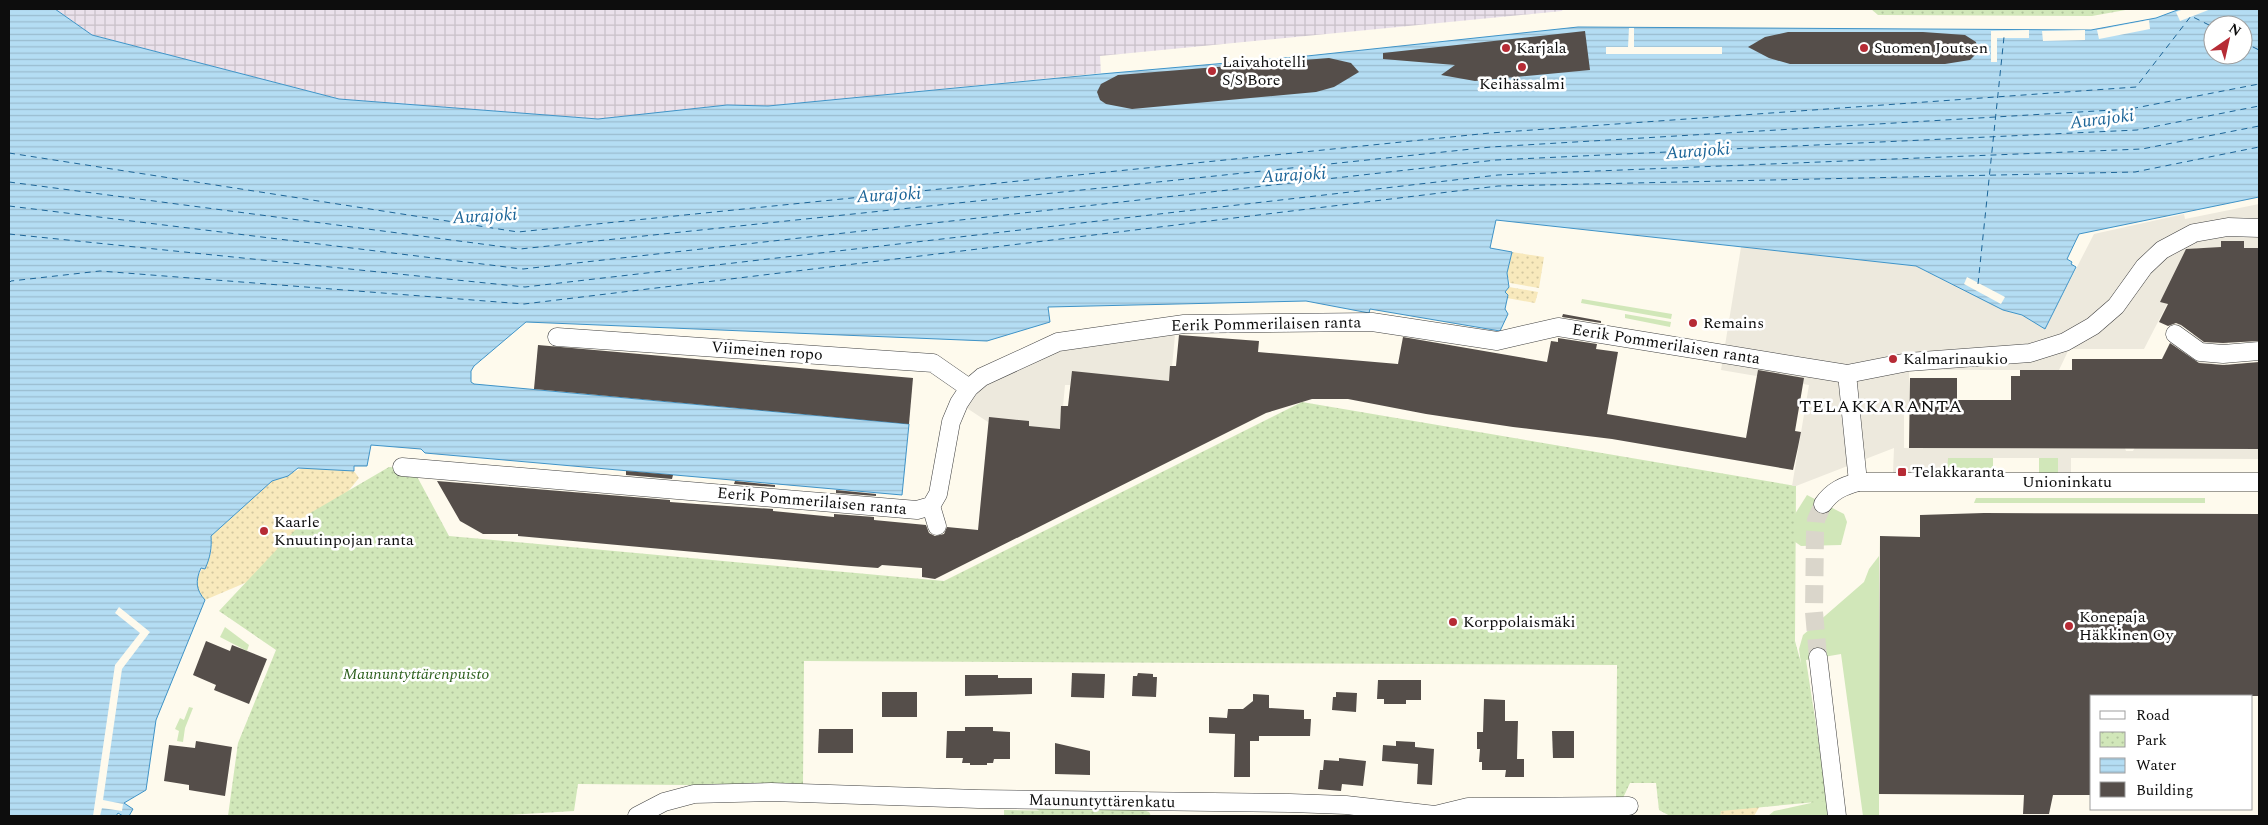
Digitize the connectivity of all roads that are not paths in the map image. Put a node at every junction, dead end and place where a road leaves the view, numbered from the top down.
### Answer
1 (2259, 228) edge
2 (2174, 334) dead end
3 (557, 337) dead end
4 (2259, 351) edge
5 (1847, 374) junction
6 (969, 388) junction
7 (402, 467) dead end
8 (1858, 482) junction
9 (2259, 482) edge
10 (1823, 504) tunnel mouth
11 (931, 506) junction
12 (937, 526) dead end
13 (1818, 657) tunnel mouth
14 (1629, 806) dead end
15 (1167, 809) edge
16 (637, 816) edge
17 (1436, 816) edge
18 (1837, 816) edge

1 - 5 street
2 - 4 street
3 - 6 street, Viimeinen ropo
5 - 6 street, Eerik Pommerilaisen ranta
5 - 8 street
6 - 11 street, Eerik Pommerilaisen ranta
7 - 11 street, Eerik Pommerilaisen ranta
8 - 9 street, Unioninkatu
8 - 10 street, Unioninkatu
11 - 12 street
13 - 18 street
14 - 17 street, Maununtyttärenkatu
15 - 16 street, Maununtyttärenkatu
15 - 17 street, Maununtyttärenkatu

